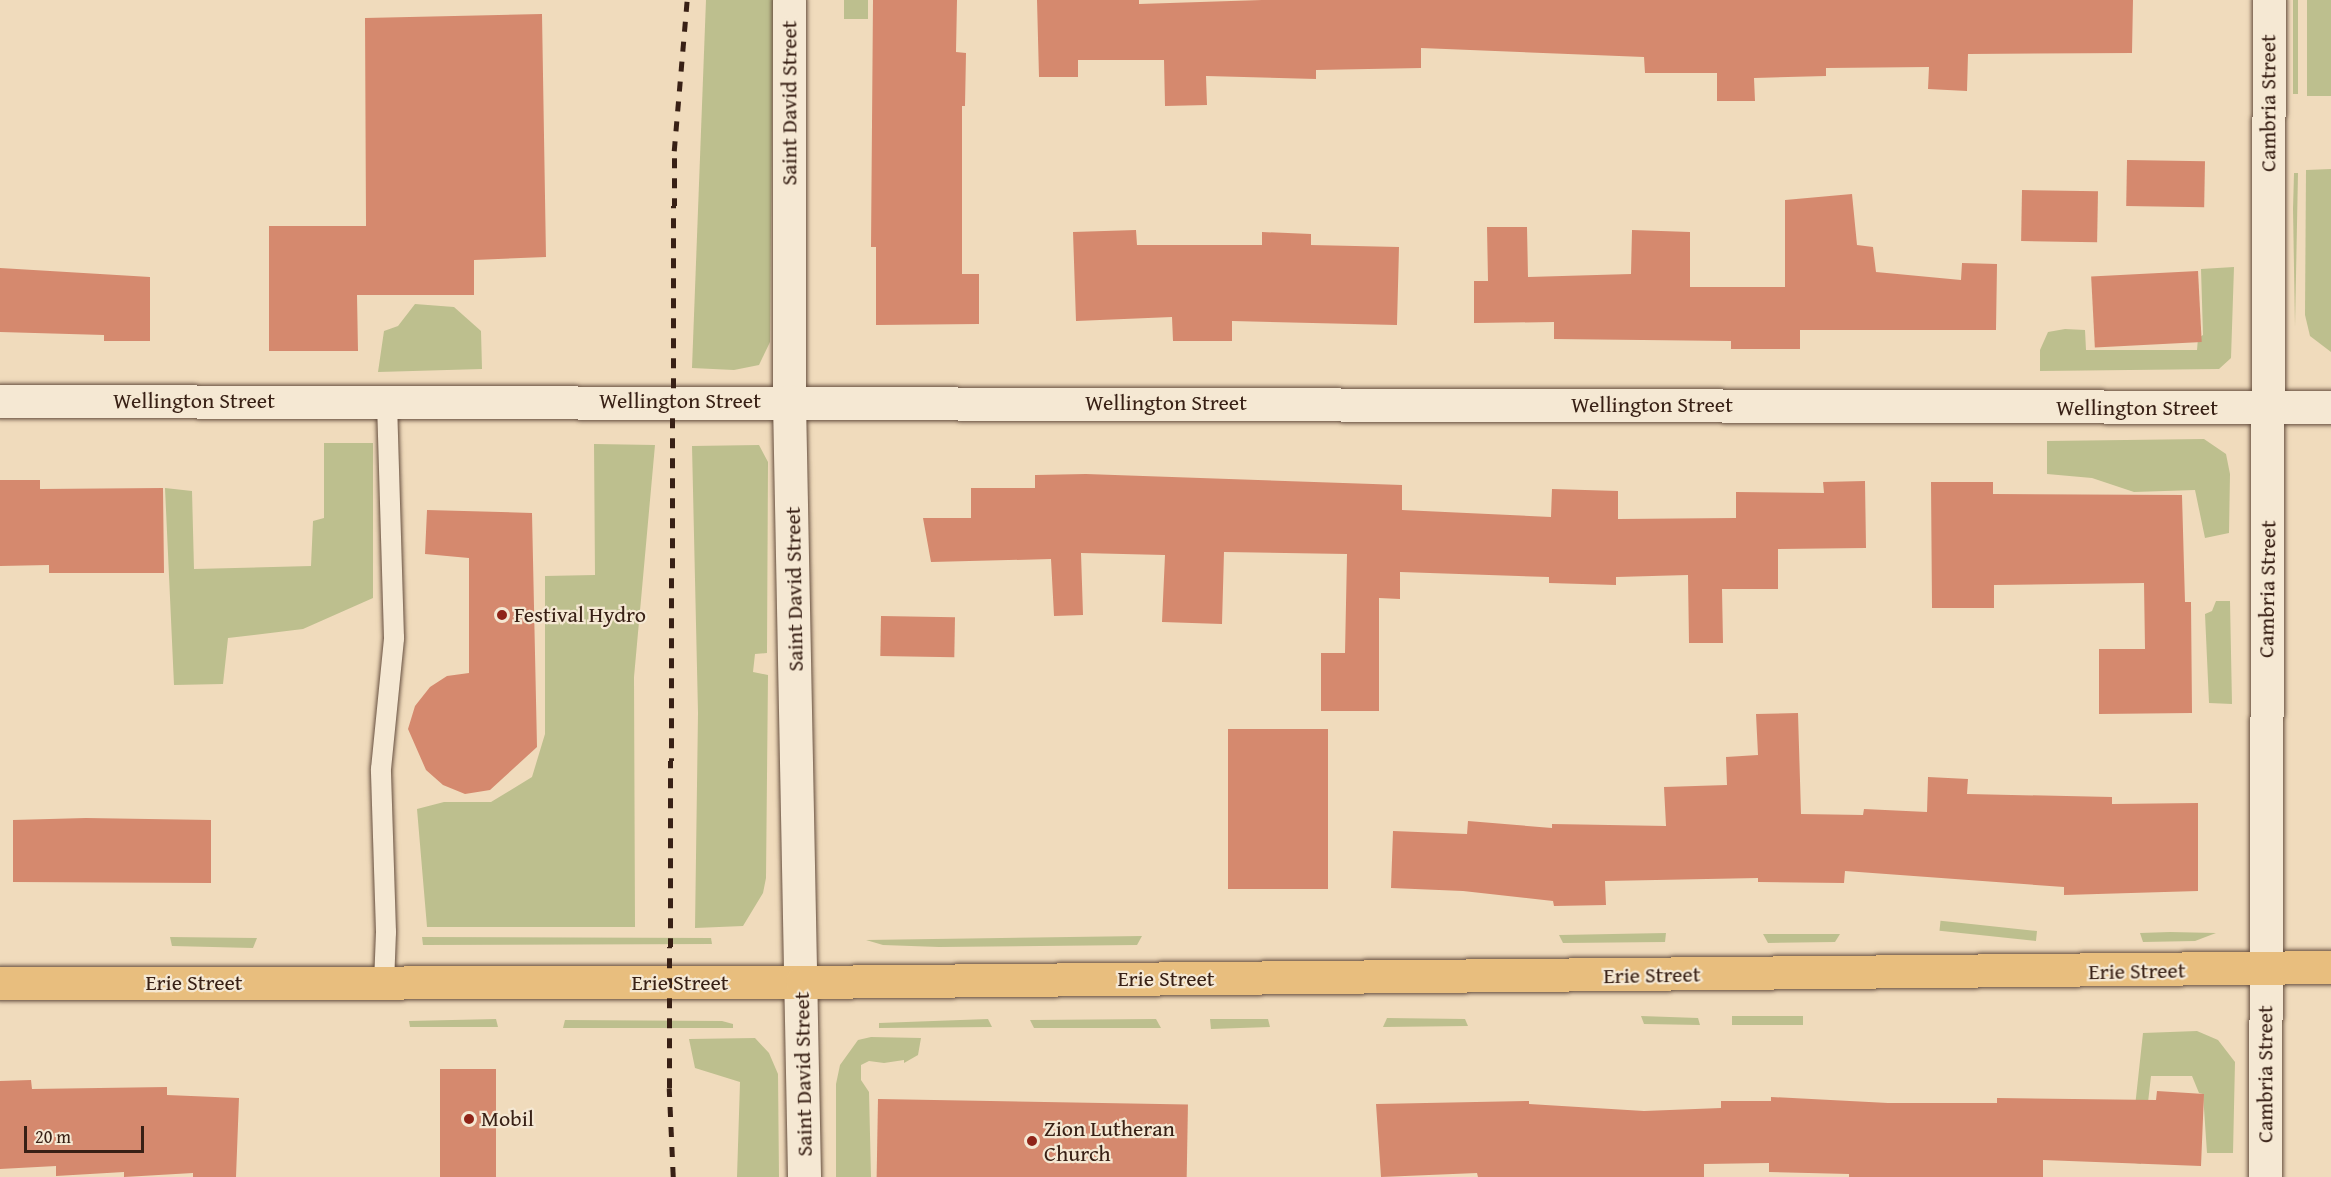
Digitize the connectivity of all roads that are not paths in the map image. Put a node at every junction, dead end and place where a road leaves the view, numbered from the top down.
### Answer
1 (789, 0) edge
2 (2269, 0) edge
3 (387, 400) junction
4 (0, 401) edge
5 (789, 401) junction
6 (2331, 407) edge
7 (2269, 408) junction
8 (2331, 967) edge
9 (2264, 969) junction
10 (802, 982) junction
11 (0, 983) edge
12 (384, 984) junction
13 (804, 1177) edge
14 (2265, 1177) edge

1 - 5 street, Saint David Street
2 - 7 street, Cambria Street
3 - 4 street, Wellington Street
3 - 5 street, Wellington Street
3 - 12 lane
5 - 7 street, Wellington Street
5 - 10 street, Saint David Street
6 - 7 street, Wellington Street
7 - 9 street, Cambria Street
8 - 9 main road, Erie Street
9 - 10 main road, Erie Street
9 - 14 street, Cambria Street
10 - 12 main road, Erie Street
10 - 13 street, Saint David Street
11 - 12 main road, Erie Street

